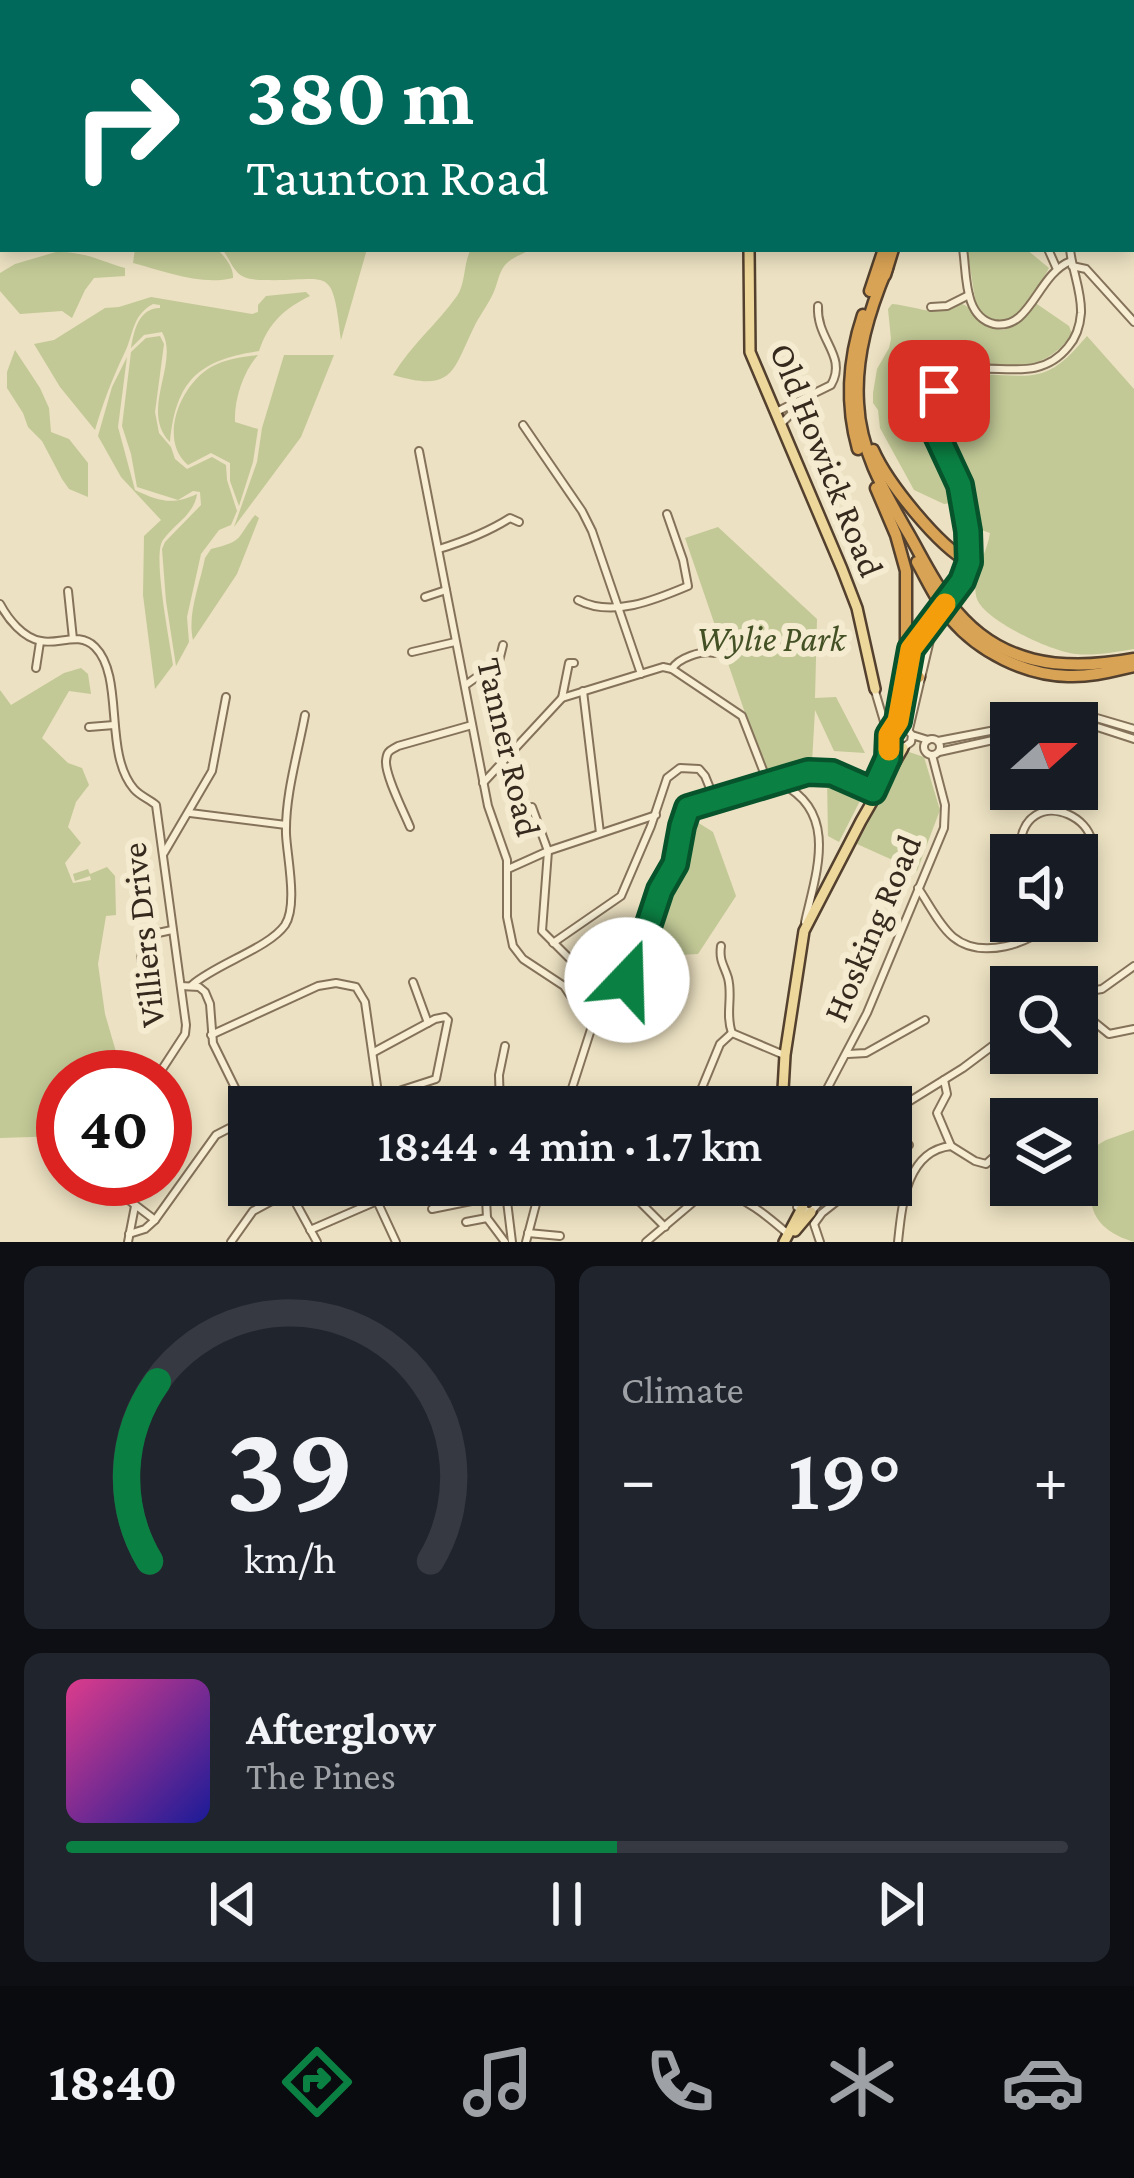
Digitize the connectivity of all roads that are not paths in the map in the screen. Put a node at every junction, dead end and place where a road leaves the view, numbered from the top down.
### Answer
1 (749, 252) edge
2 (887, 252) edge
3 (888, 252) edge
4 (963, 252) edge
5 (1049, 252) edge
6 (1070, 252) edge
7 (1072, 264) junction
8 (1056, 268) junction
9 (878, 285) junction
10 (969, 296) junction
11 (818, 306) dead end
12 (931, 307) dead end
13 (1134, 322) edge
14 (856, 398) junction
15 (791, 404) junction
16 (776, 412) junction
17 (782, 424) junction
18 (523, 425) dead end
19 (419, 451) dead end
20 (873, 482) junction
21 (667, 514) dead end
22 (519, 522) dead end
23 (439, 549) junction
24 (969, 562) junction
25 (446, 590) junction
26 (68, 591) dead end
27 (424, 597) dead end
28 (578, 600) dead end
29 (0, 604) edge
30 (619, 608) junction
31 (938, 614) junction
32 (73, 639) junction
33 (40, 641) junction
34 (457, 641) junction
35 (503, 645) dead end
36 (412, 652) dead end
37 (714, 653) dead end
38 (574, 663) dead end
39 (1134, 663) edge
40 (36, 668) dead end
41 (672, 669) junction
42 (641, 674) junction
43 (913, 677) junction
44 (466, 685) junction
45 (875, 688) junction
46 (583, 691) junction
47 (226, 698) dead end
48 (562, 698) junction
49 (305, 715) dead end
50 (1098, 721) edge
51 (114, 724) junction
52 (472, 725) junction
53 (88, 727) dead end
54 (895, 727) junction
55 (1127, 731) edge
56 (911, 732) junction
57 (990, 736) edge
58 (974, 739) junction
59 (890, 740) junction
60 (933, 740) junction
61 (905, 748) junction
62 (933, 755) junction
63 (777, 782) junction
64 (483, 783) junction
65 (875, 792) junction
66 (714, 799) junction
67 (532, 807) dead end
68 (190, 813) junction
69 (656, 815) junction
70 (286, 825) junction
71 (410, 827) dead end
72 (601, 833) junction
73 (1023, 834) edge
74 (1093, 834) edge
75 (548, 851) junction
76 (163, 855) junction
77 (508, 869) junction
78 (918, 888) junction
79 (813, 904) junction
80 (172, 931) junction
81 (642, 941) junction
82 (1021, 942) edge
83 (553, 943) junction
84 (148, 946) dead end
85 (721, 946) dead end
86 (141, 959) dead end
87 (1134, 966) edge
88 (587, 976) junction
89 (413, 982) dead end
90 (192, 985) junction
91 (181, 986) junction
92 (1098, 990) edge
93 (925, 1019) dead end
94 (588, 1022) junction
95 (428, 1023) junction
96 (1098, 1025) edge
97 (1134, 1029) edge
98 (732, 1033) junction
99 (211, 1035) junction
100 (505, 1046) dead end
101 (990, 1047) edge
102 (175, 1050) edge
103 (373, 1052) junction
104 (848, 1054) junction
105 (785, 1055) junction
106 (944, 1080) junction
107 (234, 1086) edge
108 (378, 1086) edge
109 (414, 1086) edge
110 (499, 1086) edge
111 (571, 1086) edge
112 (703, 1086) edge
113 (783, 1086) edge
114 (829, 1086) edge
115 (912, 1100) edge
116 (228, 1128) edge
117 (951, 1146) junction
118 (990, 1160) edge
119 (260, 1206) edge
120 (297, 1206) edge
121 (365, 1206) edge
122 (379, 1206) edge
123 (507, 1206) edge
124 (535, 1206) edge
125 (643, 1206) edge
126 (803, 1206) edge
127 (807, 1206) edge
128 (831, 1206) edge
129 (135, 1207) joint
130 (432, 1209) dead end
131 (803, 1209) junction
132 (487, 1218) junction
133 (155, 1220) junction
134 (466, 1222) dead end
135 (665, 1227) junction
136 (310, 1229) junction
137 (560, 1236) dead end
138 (129, 1238) edge
139 (526, 1238) edge
140 (784, 1238) edge
141 (231, 1242) edge
142 (316, 1242) edge
143 (396, 1242) edge
144 (508, 1242) edge
145 (646, 1242) edge
146 (820, 1242) edge
147 (898, 1242) edge

1 - 16 main road, Old Howick Road
2 - 9 highway
3 - 9 highway
4 - 10 street
5 - 8 street
6 - 7 street
7 - 8 street
7 - 13 street
7 - 24 street
8 - 10 street
9 - 14 highway
10 - 12 street
11 - 15 street
14 - 20 highway
14 - 24 highway
14 - 39 highway
15 - 16 street
15 - 17 street
16 - 17 main road, Old Howick Road
17 - 45 main road, Old Howick Road
18 - 30 street
19 - 23 street, Tanner Road
20 - 39 highway
20 - 43 highway
21 - 30 street
22 - 23 street
23 - 25 street, Tanner Road
24 - 31 street, bridge
25 - 27 street
25 - 34 street, Tanner Road
26 - 32 street
28 - 30 street
29 - 33 street
30 - 42 street
31 - 43 street
31 - 43 street
32 - 33 street
32 - 51 street, Villiers Drive
33 - 40 street
34 - 36 street
34 - 44 street, Tanner Road
35 - 44 street
37 - 41 street
38 - 48 street
41 - 42 street
41 - 63 street
42 - 46 street
43 - 54 street
43 - 56 street
44 - 52 street, Tanner Road
45 - 54 street, Old Howick Road
45 - 59 street, Old Howick Road
46 - 48 street
46 - 72 street
47 - 68 street
48 - 64 street
49 - 70 street
50 - 55 street
51 - 53 street
51 - 76 street, Villiers Drive
52 - 64 street, Tanner Road
52 - 71 street
54 - 56 street
54 - 59 street
56 - 60 street
56 - 61 street
57 - 58 street
58 - 60 street
58 - 62 street
59 - 61 street
59 - 65 main road
60 - 62 street
60 - 62 street
61 - 62 street
61 - 65 main road
62 - 78 street, Hosking Road
63 - 65 street
63 - 66 street
63 - 79 street
64 - 77 street, Tanner Road
65 - 79 main road
66 - 69 street
66 - 81 street
67 - 75 street
68 - 70 street
68 - 76 street
69 - 72 street
69 - 83 street
70 - 90 street
72 - 75 street
73 - 74 street
75 - 77 street
75 - 83 street
76 - 80 street, Villiers Drive
77 - 94 street, Tanner Road
78 - 82 street
78 - 104 street, Hosking Road
79 - 105 main road
80 - 84 street
80 - 86 street
80 - 91 street, Villiers Drive
81 - 88 street
81 - 94 street
83 - 88 street
85 - 98 street
87 - 92 street
88 - 94 street
89 - 95 street
90 - 91 street
90 - 99 street
91 - 102 street, Villiers Drive
93 - 104 street
94 - 111 street
95 - 103 street
95 - 109 street
96 - 97 street
98 - 105 street
98 - 112 street
99 - 103 street
99 - 107 street
100 - 110 street
101 - 106 street
103 - 108 street
104 - 114 street, Hosking Road
105 - 113 main road
106 - 115 street
106 - 117 street
116 - 133 street
117 - 118 street
117 - 147 street
119 - 141 street
120 - 136 street
121 - 136 street
122 - 143 street
123 - 144 street
124 - 139 street
125 - 135 street
126 - 131 main road
127 - 131 street
128 - 146 street
129 - 133 street
129 - 138 street
130 - 132 street
131 - 140 main road
132 - 134 street
132 - 144 street
133 - 138 street
135 - 140 street
135 - 145 street
136 - 142 street
137 - 139 street

